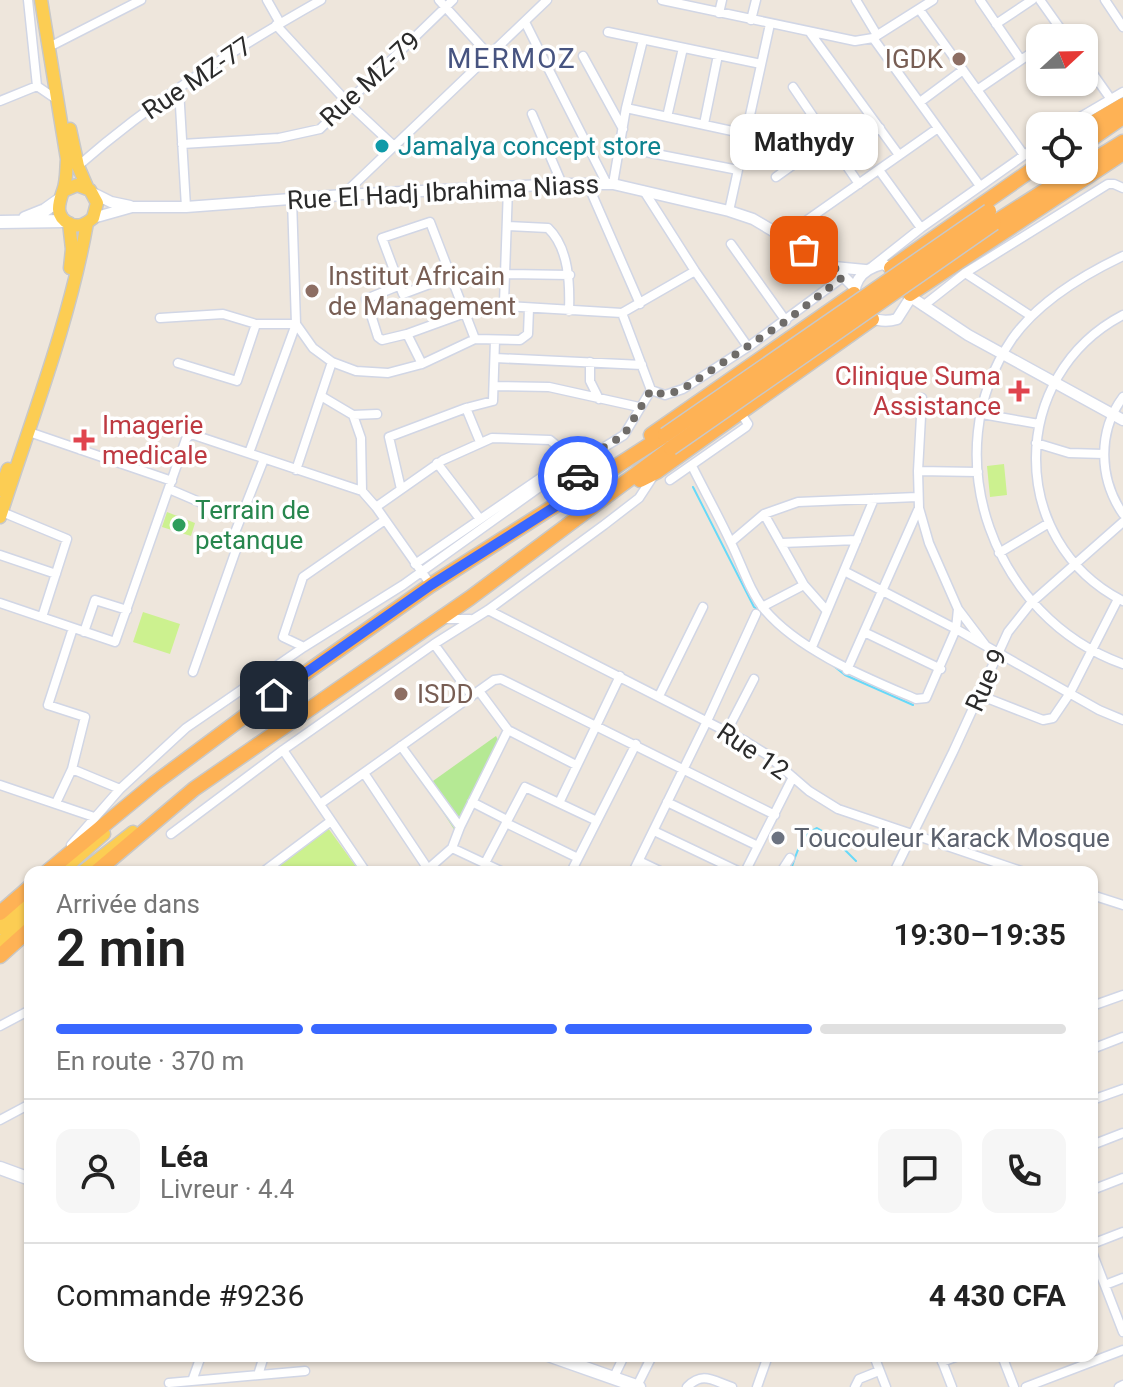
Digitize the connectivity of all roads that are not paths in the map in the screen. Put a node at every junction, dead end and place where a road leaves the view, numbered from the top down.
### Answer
1 (28, 0) edge
2 (41, 0) edge
3 (48, 0) edge
4 (267, 0) edge
5 (321, 0) edge
6 (453, 0) edge
7 (547, 0) edge
8 (662, 0) edge
9 (722, 0) edge
10 (756, 0) edge
11 (856, 0) edge
12 (933, 0) edge
13 (980, 0) edge
14 (1032, 0) edge
15 (1040, 0) edge
16 (1105, 0) edge
17 (138, 1) edge
18 (681, 3) edge
19 (442, 4) edge
20 (919, 9) junction
21 (719, 13) junction
22 (1120, 16) edge
23 (751, 20) junction
24 (525, 22) junction
25 (278, 24) junction
26 (770, 24) junction
27 (996, 24) junction
28 (1057, 24) edge
29 (1123, 27) edge
30 (608, 32) dead end
31 (811, 34) junction
32 (875, 37) junction
33 (643, 40) junction
34 (53, 45) junction
35 (683, 48) junction
36 (489, 55) junction
37 (718, 55) junction
38 (583, 56) dead end
39 (1026, 57) edge
40 (1021, 60) junction
41 (761, 64) junction
42 (963, 70) junction
43 (1098, 78) edge
44 (37, 86) junction
45 (793, 87) dead end
46 (179, 89) junction
47 (977, 90) junction
48 (1123, 92) edge
49 (56, 99) junction
50 (0, 101) edge
51 (920, 102) junction
52 (1117, 102) edge
53 (348, 103) junction
54 (626, 108) junction
55 (1095, 112) edge
56 (532, 114) dead end
57 (667, 117) junction
58 (1123, 117) edge
59 (704, 124) junction
60 (1098, 124) edge
61 (880, 128) junction
62 (938, 128) junction
63 (623, 130) junction
64 (1098, 130) edge
65 (746, 134) junction
66 (829, 139) junction
67 (1123, 142) edge
68 (182, 144) junction
69 (394, 146) junction
70 (620, 147) junction
71 (1123, 153) edge
72 (899, 155) junction
73 (1024, 155) joint
74 (840, 156) junction
75 (1098, 157) edge
76 (78, 166) junction
77 (738, 170) junction
78 (879, 170) junction
79 (1026, 174) edge
80 (776, 177) dead end
81 (562, 184) junction
82 (610, 184) junction
83 (859, 184) junction
84 (1031, 184) edge
85 (1052, 184) edge
86 (1064, 184) edge
87 (588, 185) junction
88 (980, 186) junction
89 (508, 188) junction
90 (1123, 188) edge
91 (90, 190) junction
92 (644, 191) junction
93 (343, 195) junction
94 (61, 196) junction
95 (292, 199) junction
96 (1043, 205) junction
97 (132, 207) junction
98 (186, 207) junction
99 (729, 211) junction
100 (991, 217) junction
101 (14, 221) junction
102 (90, 221) junction
103 (0, 222) edge
104 (67, 222) junction
105 (507, 226) junction
106 (921, 228) junction
107 (783, 237) junction
108 (731, 244) dead end
109 (1123, 256) edge
110 (834, 267) junction
111 (869, 268) junction
112 (891, 268) junction
113 (695, 271) junction
114 (965, 273) junction
115 (506, 274) junction
116 (570, 275) junction
117 (451, 276) junction
118 (843, 277) junction
119 (398, 286) junction
120 (855, 291) junction
121 (910, 295) junction
122 (640, 304) junction
123 (529, 308) junction
124 (927, 309) junction
125 (569, 311) junction
126 (904, 311) junction
127 (465, 313) junction
128 (622, 313) junction
129 (1123, 315) edge
130 (1031, 316) junction
131 (160, 318) dead end
132 (872, 319) junction
133 (786, 321) junction
134 (256, 324) junction
135 (296, 324) junction
136 (407, 334) junction
137 (475, 339) junction
138 (495, 340) junction
139 (748, 347) junction
140 (1003, 354) junction
141 (495, 358) junction
142 (332, 362) junction
143 (590, 362) junction
144 (178, 363) dead end
145 (422, 364) junction
146 (642, 365) junction
147 (1054, 382) junction
148 (495, 386) junction
149 (651, 390) junction
150 (321, 396) junction
151 (1123, 397) edge
152 (922, 398) dead end
153 (599, 399) junction
154 (639, 407) junction
155 (466, 408) junction
156 (740, 412) junction
157 (377, 414) dead end
158 (982, 414) junction
159 (1112, 414) junction
160 (353, 415) junction
161 (1123, 420) edge
162 (1039, 424) junction
163 (29, 432) junction
164 (480, 442) junction
165 (668, 442) junction
166 (1036, 443) junction
167 (249, 453) junction
168 (1104, 454) junction
169 (264, 459) junction
170 (574, 460) junction
171 (437, 463) junction
172 (692, 466) junction
173 (296, 470) junction
174 (918, 471) junction
175 (656, 472) junction
176 (978, 472) junction
177 (670, 480) dead end
178 (170, 485) junction
179 (577, 485) junction
180 (401, 489) junction
181 (617, 489) junction
182 (0, 490) edge
183 (362, 491) junction
184 (917, 497) junction
185 (874, 499) junction
186 (556, 506) junction
187 (376, 507) junction
188 (919, 508) junction
189 (1, 514) edge
190 (764, 514) junction
191 (1123, 514) edge
192 (239, 519) junction
193 (480, 519) junction
194 (385, 520) junction
195 (1123, 522) edge
196 (1049, 523) junction
197 (857, 540) junction
198 (731, 542) junction
199 (782, 543) junction
200 (999, 553) junction
201 (0, 555) edge
202 (1075, 564) junction
203 (418, 568) junction
204 (844, 571) junction
205 (56, 574) junction
206 (431, 585) junction
207 (804, 585) junction
208 (882, 591) junction
209 (1121, 600) edge
210 (0, 603) edge
211 (1031, 603) junction
212 (703, 607) dead end
213 (958, 609) junction
214 (127, 610) junction
215 (488, 610) junction
216 (759, 610) junction
217 (827, 611) junction
218 (42, 617) junction
219 (440, 619) junction
220 (470, 619) junction
221 (73, 628) junction
222 (956, 629) junction
223 (84, 632) junction
224 (864, 632) junction
225 (434, 644) junction
226 (304, 647) junction
227 (812, 647) junction
228 (986, 647) junction
229 (1092, 651) junction
230 (996, 653) junction
231 (1123, 664) edge
232 (941, 669) junction
233 (847, 670) junction
234 (193, 672) dead end
235 (620, 676) junction
236 (754, 679) dead end
237 (476, 693) junction
238 (1070, 693) junction
239 (979, 695) junction
240 (659, 696) junction
241 (1123, 720) edge
242 (707, 721) junction
243 (595, 725) junction
244 (508, 730) junction
245 (727, 731) junction
246 (636, 744) junction
247 (401, 746) junction
248 (283, 750) junction
249 (576, 765) junction
250 (72, 769) junction
251 (683, 770) junction
252 (364, 773) junction
253 (793, 777) junction
254 (0, 785) edge
255 (120, 789) junction
256 (472, 802) junction
257 (667, 802) junction
258 (56, 803) junction
259 (559, 803) junction
260 (320, 804) junction
261 (775, 815) junction
262 (94, 817) junction
263 (331, 821) junction
264 (597, 821) junction
265 (507, 822) junction
266 (460, 827) junction
267 (654, 831) junction
268 (171, 834) dead end
269 (912, 835) junction
270 (758, 846) junction
271 (452, 848) junction
272 (578, 858) junction
273 (790, 858) dead end
274 (639, 861) junction
275 (485, 863) junction
276 (62, 866) edge
277 (63, 866) edge
278 (101, 866) edge
279 (271, 866) edge
280 (362, 866) edge
281 (426, 866) edge
282 (433, 866) edge
283 (491, 866) edge
284 (574, 866) edge
285 (636, 866) edge
286 (649, 866) edge
287 (729, 866) edge
288 (746, 866) edge
289 (785, 866) edge
290 (897, 866) edge
291 (1004, 866) edge
292 (24, 892) edge
293 (1098, 897) edge
294 (24, 905) edge
295 (1123, 905) edge
296 (0, 913) edge
297 (24, 921) edge
298 (0, 928) edge
299 (24, 934) edge
300 (24, 941) edge
301 (0, 943) edge
302 (0, 956) edge
303 (1123, 995) edge
304 (1098, 1004) edge
305 (24, 1013) edge
306 (0, 1026) edge
307 (1123, 1037) edge
308 (1098, 1047) edge
309 (1123, 1089) edge
310 (1098, 1098) edge
311 (24, 1107) edge
312 (0, 1120) edge
313 (1123, 1133) edge
314 (1098, 1143) edge
315 (0, 1168) edge
316 (24, 1177) edge
317 (1123, 1178) edge
318 (1098, 1188) edge
319 (1123, 1232) edge
320 (1098, 1242) edge
321 (1098, 1267) edge
322 (1123, 1278) edge
323 (1105, 1285) junction
324 (1123, 1300) edge
325 (1112, 1304) junction
326 (1123, 1332) edge
327 (1123, 1350) edge
328 (1098, 1360) edge
329 (199, 1362) edge
330 (262, 1362) edge
331 (564, 1362) edge
332 (621, 1362) edge
333 (649, 1362) edge
334 (766, 1362) edge
335 (876, 1362) edge
336 (942, 1362) edge
337 (1004, 1362) edge
338 (1071, 1362) edge
339 (1092, 1362) edge
340 (1074, 1369) junction
341 (305, 1371) dead end
342 (879, 1371) junction
343 (258, 1375) junction
344 (192, 1381) junction
345 (169, 1383) dead end
346 (611, 1383) edge
347 (637, 1387) edge
348 (687, 1387) edge
349 (732, 1387) edge
350 (757, 1387) edge
351 (855, 1387) edge
352 (886, 1387) edge
353 (952, 1387) edge
354 (1014, 1387) edge
355 (1026, 1387) edge

1 - 44 street
2 - 49 main road
3 - 34 main road
4 - 25 street
5 - 25 street, Rue MZ-77
6 - 19 street, Rue MZ-79
7 - 24 street
8 - 18 street
9 - 21 street
10 - 23 street
11 - 32 street
12 - 20 street
13 - 27 street
14 - 27 street
15 - 28 street
16 - 22 street
17 - 34 street
18 - 21 street
19 - 36 street
19 - 53 street, Rue MZ-79
20 - 32 street
20 - 42 street
21 - 23 street
22 - 29 street
23 - 26 street
24 - 36 street
24 - 82 street
25 - 46 street, Rue MZ-77
25 - 53 street
26 - 31 street
26 - 41 street
27 - 40 street
30 - 33 street
31 - 32 street
31 - 61 street
32 - 51 street
33 - 35 street
33 - 54 street
34 - 76 main road
35 - 37 street
35 - 57 street
36 - 69 street
37 - 41 street
37 - 59 street
38 - 63 street
39 - 40 street
40 - 47 street
41 - 65 street
42 - 47 street
42 - 51 street
43 - 52 street
44 - 49 street
44 - 50 street
45 - 66 street
46 - 68 street
46 - 76 street, Rue MZ-77
47 - 73 street
48 - 52 street
49 - 94 main road
51 - 62 street
52 - 55 street
52 - 60 highway
53 - 68 street, Rue MZ-79
53 - 69 street
54 - 57 street
54 - 63 street
56 - 81 street
57 - 59 street
58 - 64 highway
59 - 65 street
61 - 72 street
61 - 74 street
62 - 72 street
62 - 88 street
63 - 70 street
65 - 77 street
66 - 74 street
66 - 80 street
67 - 75 highway
68 - 98 street
69 - 93 street
70 - 77 street
70 - 82 street
71 - 96 highway
72 - 78 street
73 - 88 street
74 - 83 street
76 - 91 main road
77 - 99 street
78 - 83 street
78 - 106 street
79 - 112 highway
81 - 87 street, Rue El Hadj Ibrahima Niass
81 - 89 street, Rue El Hadj Ibrahima Niass
82 - 87 street, Rue El Hadj Ibrahima Niass
82 - 92 street, Rue El Hadj Ibrahima Niass
83 - 107 street
84 - 100 highway
85 - 100 highway
86 - 96 highway
87 - 122 street
88 - 106 street
89 - 93 street, Rue El Hadj Ibrahima Niass
89 - 105 street
90 - 114 street
91 - 94 main road
91 - 97 street
91 - 102 main road
92 - 99 street, Rue El Hadj Ibrahima Niass
92 - 113 street
93 - 95 street, Rue El Hadj Ibrahima Niass
94 - 101 main road
94 - 104 main road
95 - 98 street, Rue El Hadj Ibrahima Niass
95 - 135 street
96 - 121 highway
97 - 98 street, Rue El Hadj Ibrahima Niass
97 - 102 street
99 - 107 street, Rue El Hadj Ibrahima Niass
100 - 165 highway, bridge
101 - 103 main road
101 - 104 main road
102 - 104 main road
102 - 163 main road
104 - 182 main road
105 - 115 street
105 - 116 street
106 - 111 street
107 - 110 street, Rue El Hadj Ibrahima Niass
108 - 133 street
109 - 130 street
110 - 111 street, Rue El Hadj Ibrahima Niass
110 - 118 street, Rue El Hadj Ibrahima Niass
111 - 112 street
111 - 120 street
112 - 121 street
113 - 122 street
113 - 139 street
114 - 124 street
114 - 130 street
115 - 116 street
115 - 123 street
116 - 125 street
117 - 119 street
117 - 119 street
117 - 127 street
118 - 120 street, Rue El Hadj Ibrahima Niass
118 - 133 street
119 - 136 street
120 - 132 street
120 - 179 highway
121 - 124 street
121 - 126 street
122 - 128 street
123 - 125 street
123 - 138 street
124 - 126 street
124 - 140 street
125 - 128 street
126 - 132 street
127 - 136 street
127 - 137 street
128 - 146 street
129 - 147 street
130 - 140 street
131 - 134 street
132 - 156 highway
133 - 139 street
134 - 135 street
134 - 144 street
135 - 142 street
135 - 167 street
136 - 145 street
137 - 138 street
137 - 145 street
138 - 141 street
139 - 149 street
140 - 147 street
140 - 158 street
141 - 143 street
141 - 148 street
142 - 145 street
142 - 150 street
143 - 146 street
143 - 153 street
146 - 149 street
147 - 159 street
147 - 162 street
148 - 153 street
148 - 155 street
149 - 154 street
150 - 160 street
150 - 173 street
151 - 159 street
152 - 174 street
153 - 154 street
154 - 170 street
155 - 164 street
155 - 180 street
156 - 172 street
156 - 175 highway
157 - 160 street
158 - 162 street
158 - 176 street
159 - 161 street
159 - 168 street
160 - 183 street
162 - 166 street
163 - 178 street
163 - 189 main road
164 - 170 street
164 - 171 street
165 - 181 highway
165 - 186 highway
166 - 168 street
166 - 196 street
167 - 169 street
167 - 178 street
168 - 191 street
169 - 173 street
169 - 192 street
170 - 179 street
170 - 193 street
170 - 203 street
171 - 180 street
171 - 193 street
172 - 177 street
172 - 198 street
173 - 183 street
174 - 176 street
174 - 184 street
175 - 181 highway
175 - 215 street
176 - 200 street
178 - 192 street
178 - 214 street
179 - 186 highway
180 - 187 street
181 - 219 highway
183 - 187 street
184 - 185 street
184 - 188 street
185 - 190 street
185 - 197 street
186 - 206 highway
187 - 194 street
188 - 208 street
188 - 213 street
189 - 205 street
190 - 198 street
190 - 199 street
192 - 234 street
193 - 203 street
194 - 203 street
194 - 226 street
195 - 202 street, Rue 9
196 - 200 street
196 - 202 street
197 - 199 street
197 - 204 street
198 - 216 street
199 - 207 street
200 - 211 street
201 - 205 street
202 - 209 street
202 - 211 street, Rue 9
203 - 206 street
203 - 226 street
204 - 208 street
204 - 217 street
205 - 218 street
206 - 277 highway
207 - 216 street
207 - 217 street
208 - 222 street
208 - 224 street
209 - 229 street
210 - 218 street
211 - 229 street
211 - 230 street, Rue 9
212 - 240 street
213 - 222 street
213 - 228 street
214 - 223 street
214 - 223 street
215 - 220 street
215 - 235 street, Rue 12
216 - 227 street
216 - 242 street
217 - 227 street
218 - 221 street
219 - 220 street
219 - 278 highway
220 - 225 street
221 - 223 street
221 - 250 street
222 - 228 street
222 - 232 street
224 - 232 street
224 - 233 street
225 - 237 street
225 - 248 street
226 - 255 street
227 - 233 street
228 - 230 street
229 - 231 street
229 - 238 street
230 - 238 street
230 - 239 street, Rue 9
232 - 233 street
235 - 240 street, Rue 12
235 - 243 street
236 - 245 street
237 - 243 street
237 - 244 street
237 - 247 street
238 - 239 street
238 - 241 street
239 - 269 street, Rue 9
240 - 242 street, Rue 12
242 - 245 street, Rue 12
242 - 251 street
243 - 246 street
243 - 249 street
244 - 249 street
244 - 256 street
245 - 253 street, Rue 12
246 - 251 street
246 - 264 street
247 - 252 street
247 - 266 street
248 - 260 street
248 - 268 street
249 - 259 street
250 - 255 street
250 - 258 street
251 - 257 street
251 - 261 street
252 - 260 street
252 - 281 street
253 - 261 street
253 - 269 street, Rue 12
254 - 258 street
255 - 262 street
256 - 265 street
256 - 266 street
257 - 267 street
257 - 270 street
258 - 262 street
259 - 264 street
259 - 265 street
260 - 263 street
261 - 270 street
262 - 276 street
263 - 279 street
263 - 280 street
264 - 272 street
265 - 272 street
265 - 275 street
266 - 271 street
267 - 274 street
267 - 287 street
269 - 290 street, Rue 9
269 - 291 street, Rue 12
270 - 288 street
271 - 275 street
271 - 282 street
272 - 284 street
273 - 289 street
274 - 285 street
274 - 286 street
275 - 283 street
292 - 296 highway
293 - 295 street
294 - 298 main road
297 - 301 main road
299 - 302 highway
300 - 302 street
303 - 304 street
305 - 306 street
307 - 308 street
309 - 310 street
311 - 312 street
313 - 314 street
315 - 316 main road
317 - 318 street
319 - 320 street
321 - 323 street
322 - 323 street
323 - 325 street
324 - 325 street
325 - 326 street
327 - 328 street
329 - 344 street
330 - 343 street
331 - 346 main road
332 - 346 street
333 - 347 street
334 - 350 street
335 - 342 street
336 - 353 street
337 - 354 street
338 - 340 street
339 - 340 street
340 - 355 street
341 - 343 street
342 - 351 street
342 - 352 street
343 - 344 street
344 - 345 street
346 - 347 main road
348 - 349 street

